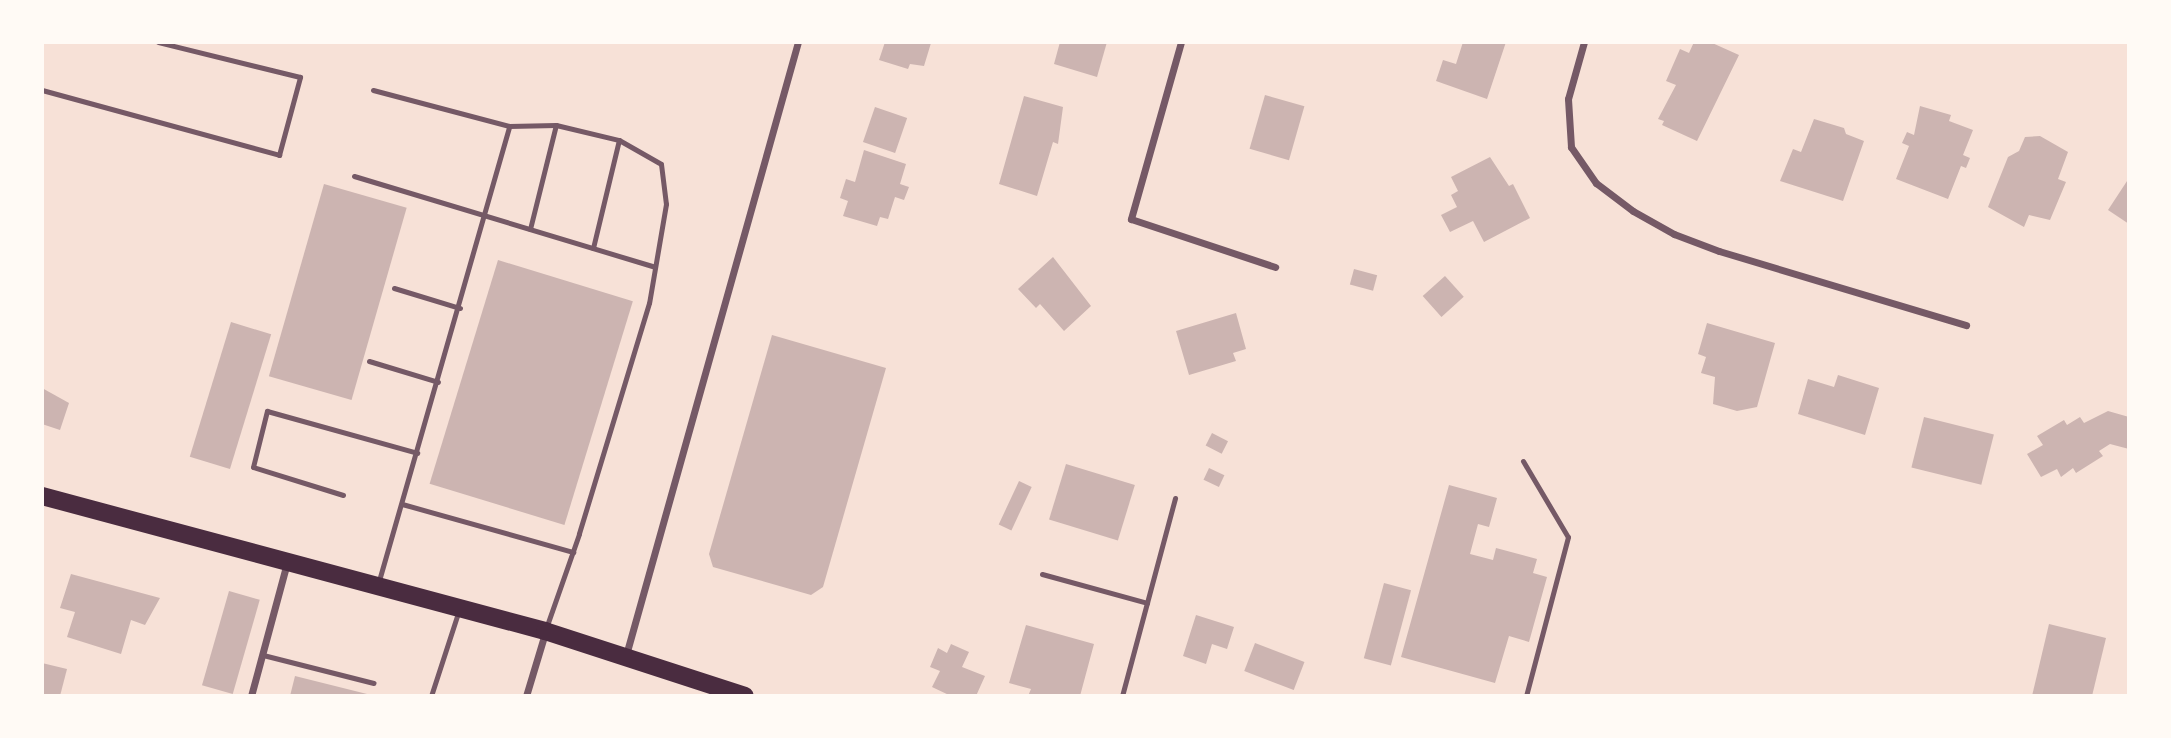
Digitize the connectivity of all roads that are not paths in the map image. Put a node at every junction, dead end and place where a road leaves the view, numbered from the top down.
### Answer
1 (158, 42) edge
2 (798, 42) edge
3 (1181, 42) edge
4 (1584, 42) edge
5 (42, 90) edge
6 (373, 90) dead end
7 (556, 125) junction
8 (509, 126) junction
9 (620, 140) junction
10 (354, 176) dead end
11 (486, 217) junction
12 (530, 229) junction
13 (593, 248) junction
14 (655, 267) junction
15 (1275, 267) dead end
16 (394, 288) dead end
17 (460, 308) junction
18 (1966, 325) dead end
19 (369, 361) dead end
20 (438, 382) junction
21 (417, 453) junction
22 (1523, 460) dead end
23 (343, 495) dead end
24 (42, 496) edge
25 (1175, 498) dead end
26 (402, 504) junction
27 (573, 552) junction
28 (288, 562) junction
29 (1042, 574) dead end
30 (378, 585) junction
31 (1147, 603) junction
32 (460, 608) junction
33 (545, 631) junction
34 (263, 655) junction
35 (626, 656) junction
36 (374, 683) dead end
37 (251, 696) edge
38 (431, 696) edge
39 (526, 696) edge
40 (745, 696) edge
41 (1122, 696) edge
42 (1526, 696) edge

1 - 5 lane
2 - 35 street
3 - 15 street
4 - 18 street
6 - 8 lane
7 - 8 lane
7 - 9 lane
7 - 12 lane
8 - 11 lane
9 - 13 lane
9 - 14 lane
10 - 11 lane
11 - 12 lane
11 - 17 lane
12 - 13 lane
13 - 14 lane
14 - 27 lane
16 - 17 lane
17 - 20 lane
19 - 20 lane
20 - 21 lane
21 - 23 lane
21 - 26 lane
22 - 42 lane
24 - 28 main road
25 - 31 lane
26 - 27 lane
26 - 30 lane
27 - 33 lane
28 - 30 main road
28 - 34 street
29 - 31 lane
30 - 32 main road
31 - 41 lane
32 - 33 main road
32 - 38 lane
33 - 35 main road
33 - 39 street
34 - 36 lane
34 - 37 street
35 - 40 main road

